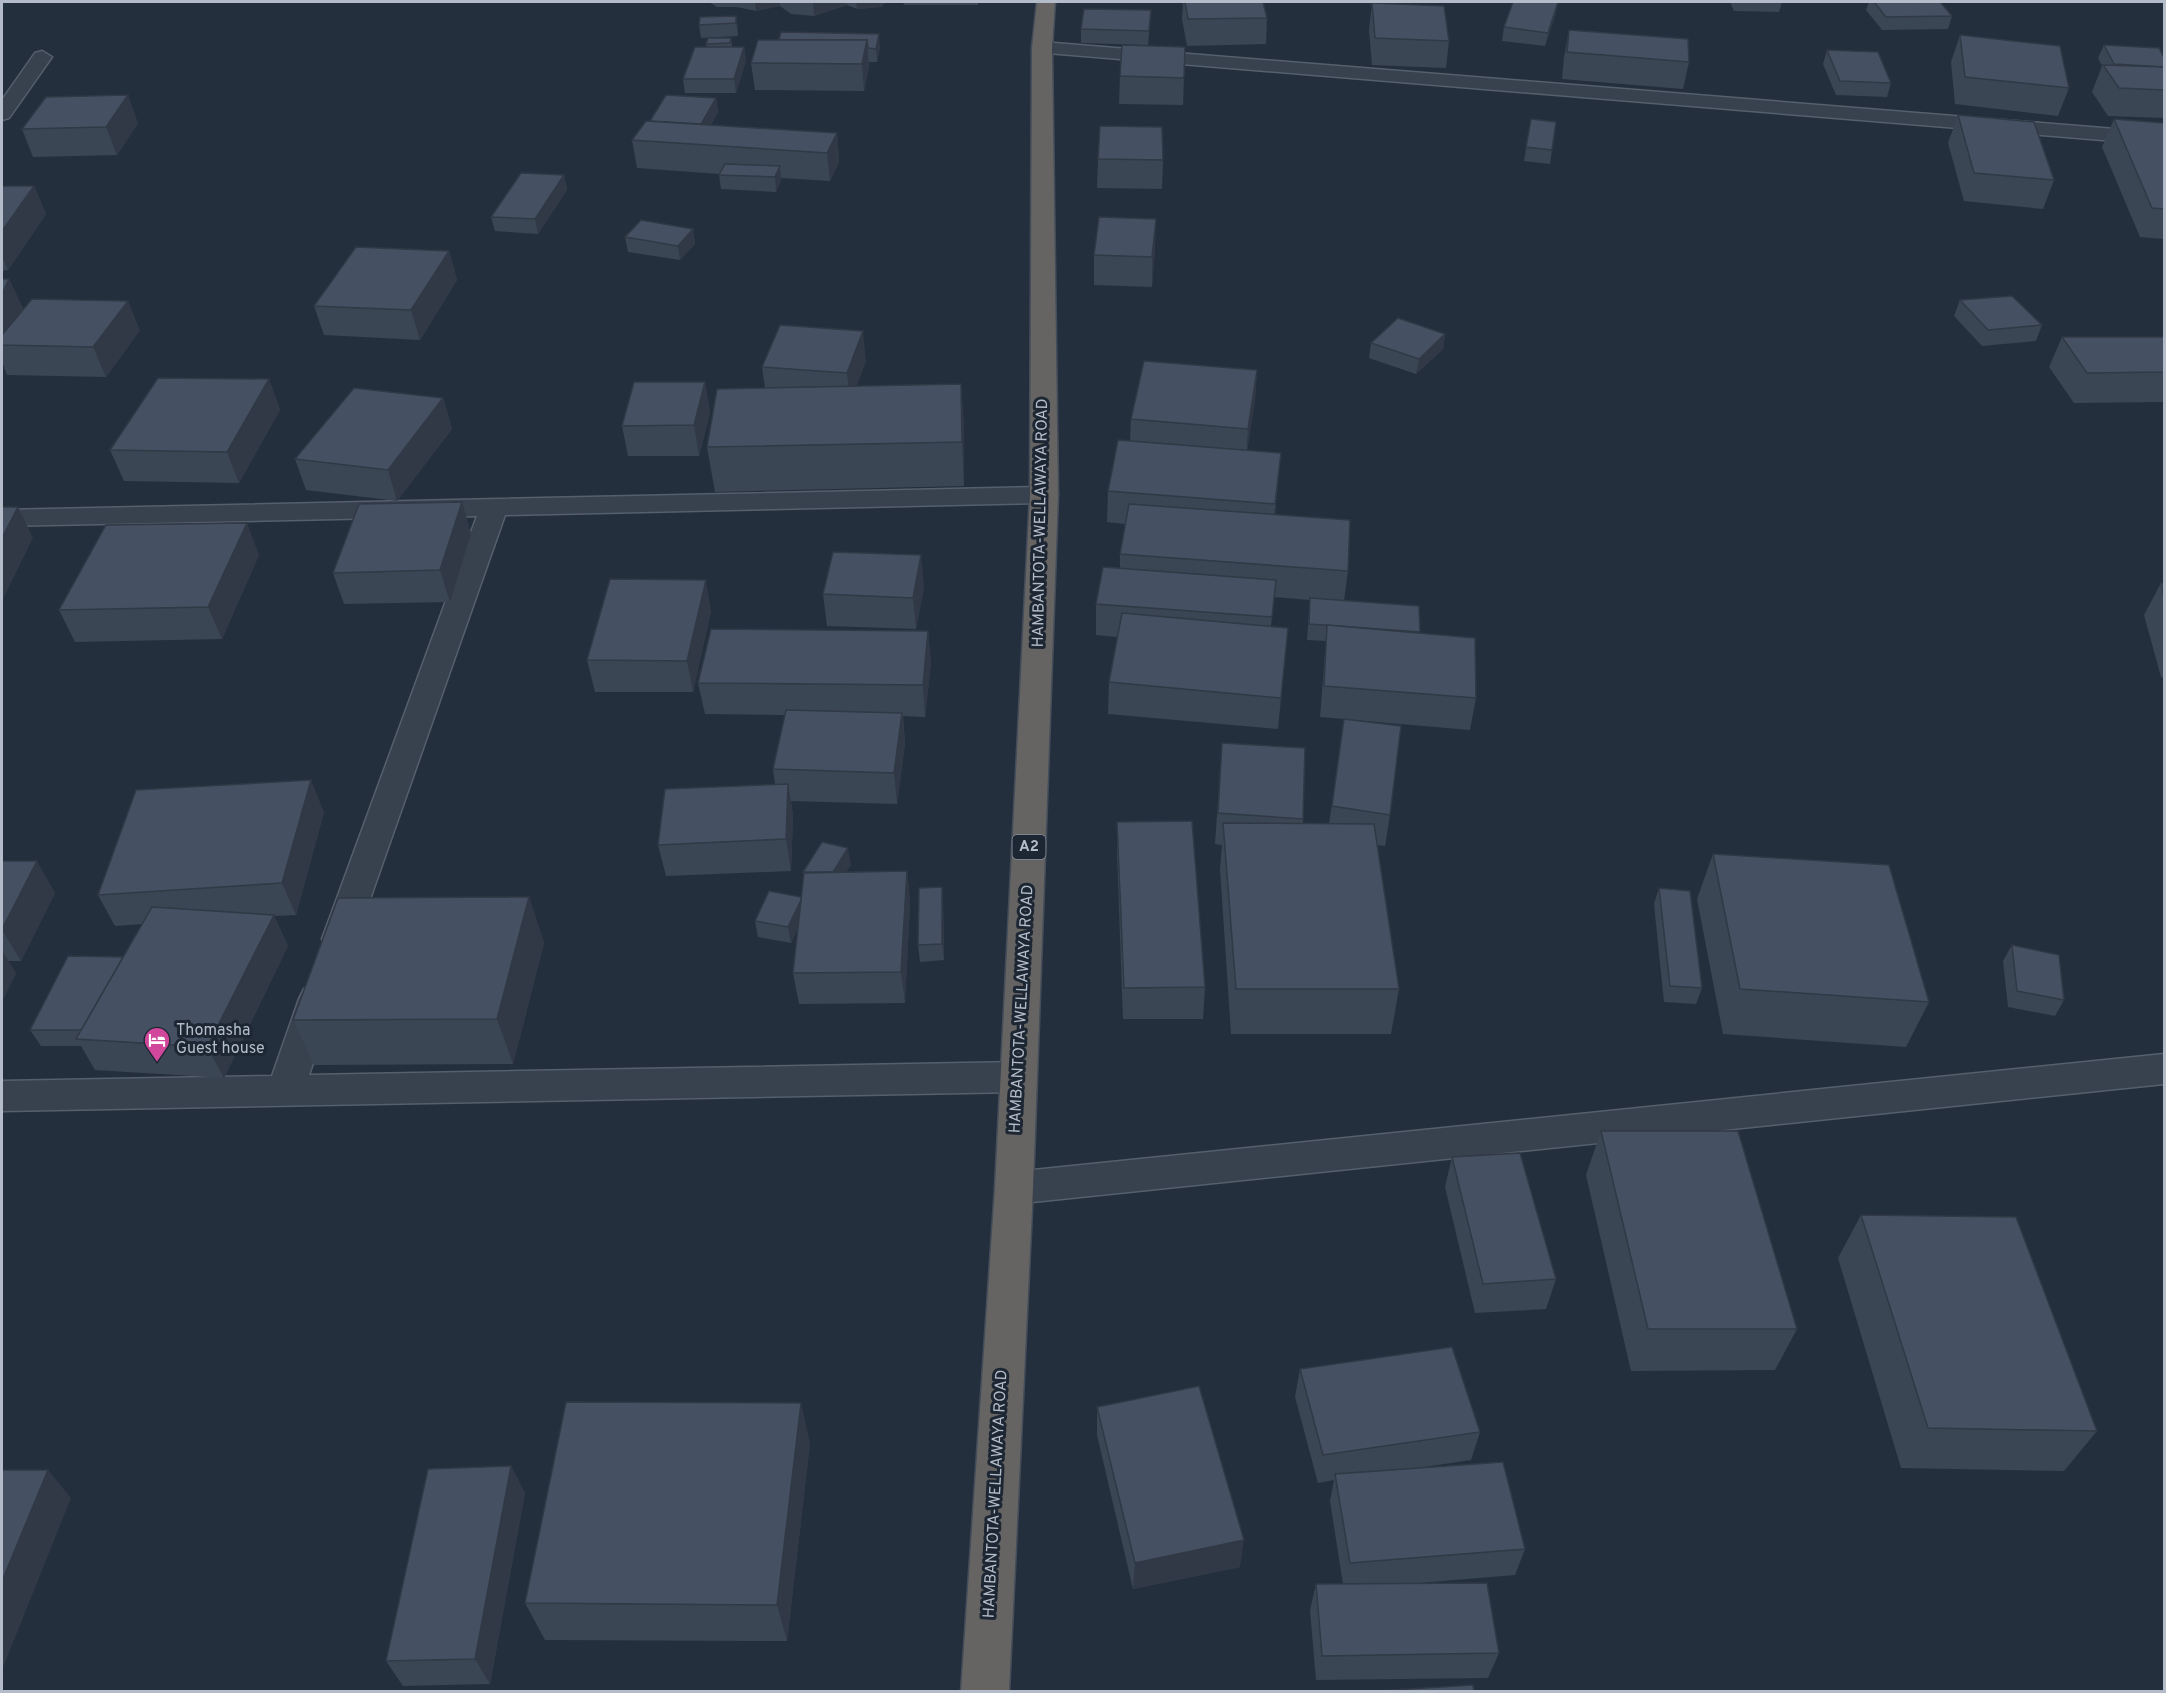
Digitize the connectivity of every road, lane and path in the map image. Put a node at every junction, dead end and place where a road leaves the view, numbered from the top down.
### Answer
1 (1046, 2) edge
2 (1042, 48) junction
3 (42, 57) dead end
4 (2, 114) edge
5 (2164, 139) edge
6 (1044, 495) junction
7 (494, 507) junction
8 (2, 518) edge
9 (2164, 1069) edge
10 (1018, 1077) junction
11 (285, 1091) junction
12 (2, 1096) edge
13 (1014, 1188) junction
14 (985, 1692) edge

1 - 2 highway, HAMBANTOTA-WELLAWAYA ROAD / A2
2 - 5 street
2 - 6 highway, HAMBANTOTA-WELLAWAYA ROAD / A2
3 - 4 street
6 - 7 street
6 - 10 highway, HAMBANTOTA-WELLAWAYA ROAD / A2
7 - 8 street
7 - 11 street
9 - 13 street
10 - 11 street
10 - 13 highway, HAMBANTOTA-WELLAWAYA ROAD / A2
11 - 12 street
13 - 14 highway, HAMBANTOTA-WELLAWAYA ROAD / A2

